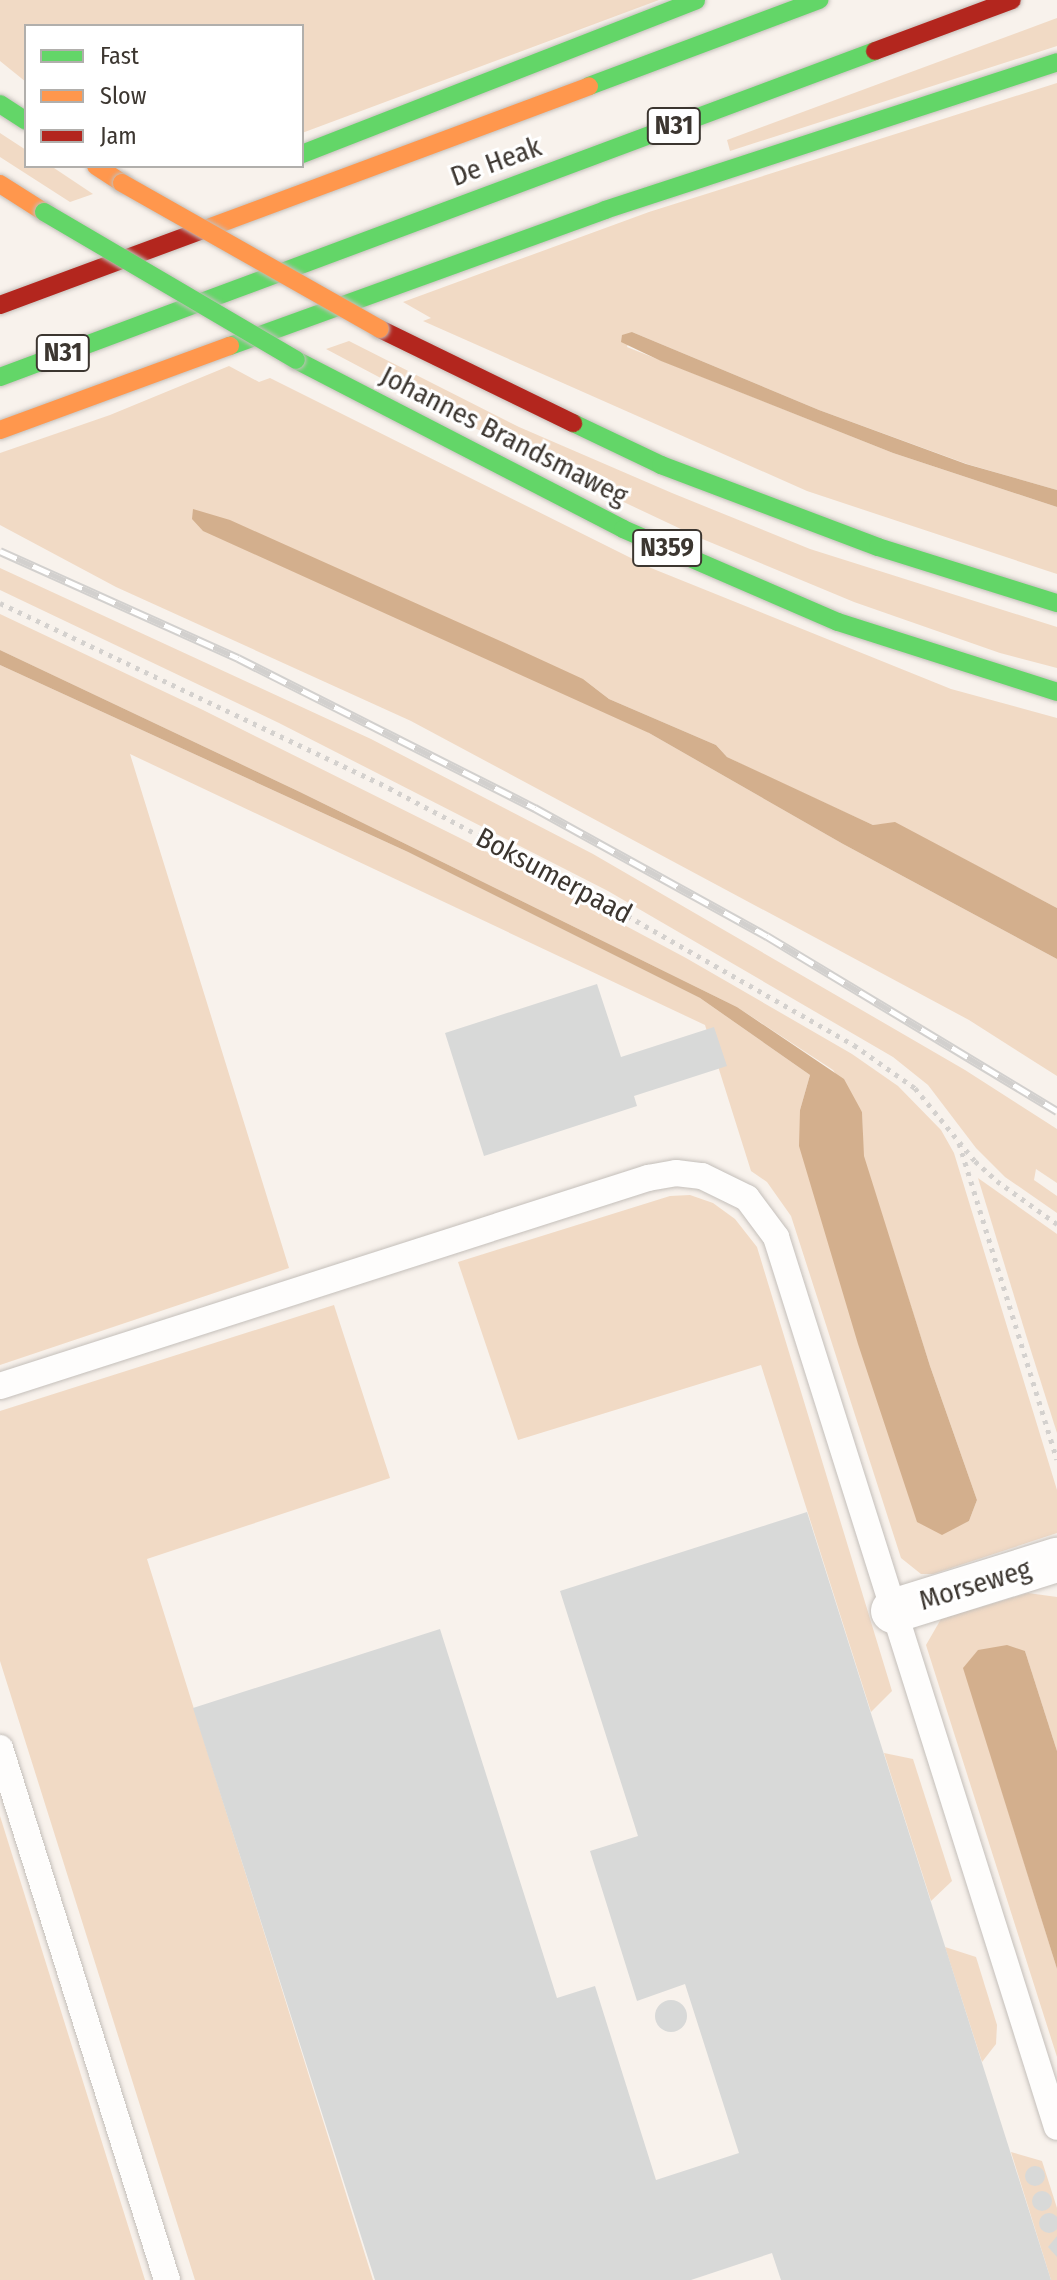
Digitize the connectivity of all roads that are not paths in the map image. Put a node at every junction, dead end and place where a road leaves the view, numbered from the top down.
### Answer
1 (696, 0) edge
2 (819, 0) edge
3 (1012, 0) edge
4 (1057, 62) edge
5 (0, 104) edge
6 (24, 120) edge
7 (304, 153) edge
8 (99, 168) edge
9 (0, 184) edge
10 (260, 186) dead end
11 (212, 225) junction
12 (0, 305) edge
13 (0, 377) edge
14 (0, 430) edge
15 (1057, 603) edge
16 (1057, 692) edge
17 (0, 1386) edge
18 (1057, 1560) edge
19 (893, 1611) junction
20 (0, 1748) edge
21 (1057, 2127) edge
22 (167, 2280) edge

1 - 7 highway
2 - 11 highway, De Heak / N31
3 - 13 highway, De Heak / N31
4 - 14 highway, N31
5 - 6 highway
8 - 15 highway, Johannes Brandsmaweg, bridge
9 - 16 highway, Johannes Brandsmaweg / N359, bridge
10 - 11 highway, N31
11 - 12 highway, De Heak / N31
17 - 19 lane
18 - 19 street, Morseweg
19 - 21 lane
20 - 22 lane

